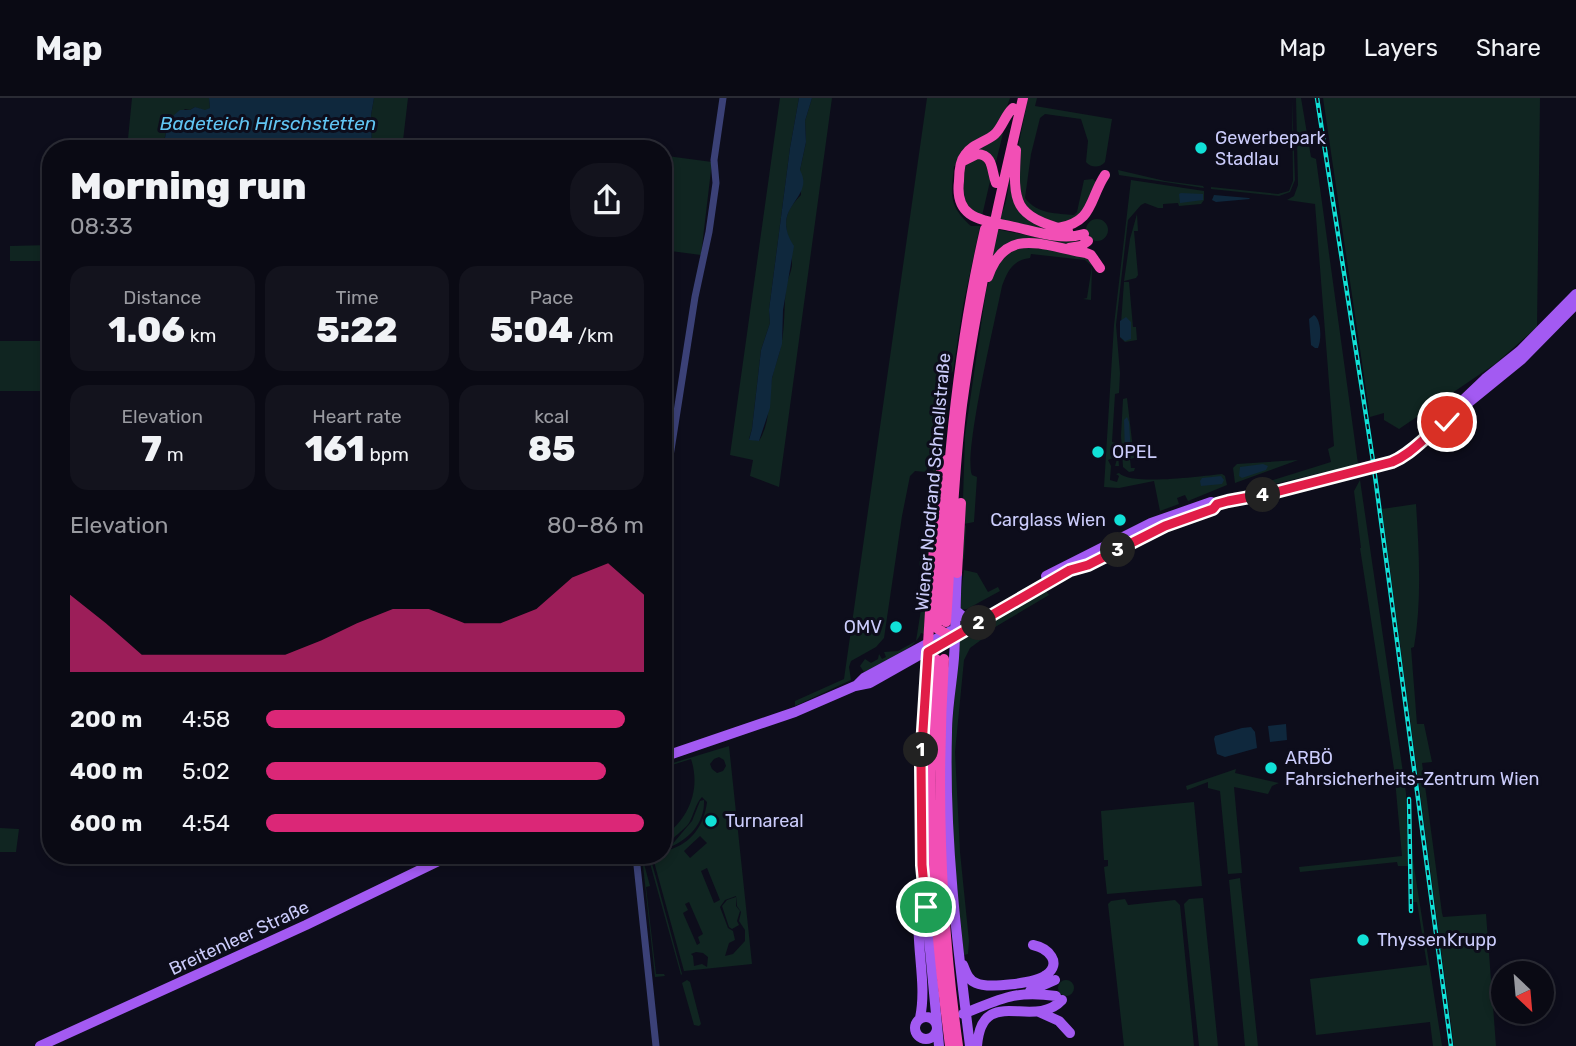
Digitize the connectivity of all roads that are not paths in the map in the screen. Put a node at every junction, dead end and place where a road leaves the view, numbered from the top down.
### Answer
1 (723, 98) edge
2 (1023, 98) edge
3 (1016, 106) edge
4 (961, 165) junction
5 (1105, 175) dead end
6 (996, 183) junction
7 (1059, 231) junction
8 (1085, 234) junction
9 (1063, 248) junction
10 (1100, 268) dead end
11 (1576, 294) edge
12 (978, 298) junction
13 (1576, 304) edge
14 (1437, 427) junction
15 (672, 444) edge
16 (957, 452) junction
17 (1217, 504) junction
18 (957, 573) joint
19 (954, 609) junction
20 (974, 619) junction
21 (944, 627) junction
22 (934, 652) junction
23 (907, 663) junction
24 (927, 674) junction
25 (952, 685) junction
26 (855, 687) junction
27 (672, 754) edge
28 (432, 864) edge
29 (637, 864) edge
30 (923, 891) junction
31 (1033, 945) dead end
32 (959, 958) junction
33 (1055, 980) dead end
34 (1010, 984) junction
35 (1043, 986) junction
36 (1027, 992) junction
37 (1039, 1012) junction
38 (920, 1018) junction
39 (937, 1024) junction
40 (1070, 1033) dead end
41 (927, 1043) edge
42 (40, 1046) edge
43 (656, 1046) edge
44 (939, 1046) edge
45 (950, 1046) edge
46 (958, 1046) edge
47 (970, 1046) edge
48 (977, 1046) edge

1 - 15 street
2 - 3 highway, Wiener Nordrand Schnellstraße
3 - 4 highway
3 - 6 highway, Wiener Nordrand Schnellstraße
3 - 7 highway
3 - 12 highway, Wiener Nordrand Schnellstraße
4 - 6 highway
4 - 7 highway
5 - 7 highway
6 - 21 highway, Wiener Nordrand Schnellstraße
7 - 8 highway
7 - 8 highway
8 - 9 highway
9 - 10 highway
9 - 12 highway
11 - 14 main road
12 - 16 highway, Wiener Nordrand Schnellstraße
13 - 14 main road
14 - 17 main road
16 - 18 highway
16 - 21 highway, Wiener Nordrand Schnellstraße
17 - 20 main road
17 - 21 main road
18 - 19 main road
19 - 20 main road
19 - 21 main road
20 - 21 main road
21 - 22 highway
21 - 22 main road
21 - 25 main road
22 - 23 main road
22 - 24 main road
22 - 25 main road
22 - 26 main road
22 - 45 highway
22 - 46 highway
23 - 24 main road
23 - 26 main road
24 - 30 main road
25 - 32 main road
26 - 27 main road
28 - 42 main road, Breitenleer Straße
29 - 43 street
30 - 38 main road
30 - 44 main road
31 - 34 main road
32 - 34 main road
32 - 47 main road
33 - 35 main road
34 - 35 main road
35 - 36 main road
36 - 37 main road
36 - 39 main road
37 - 40 main road
37 - 48 main road
38 - 39 main road
38 - 41 main road
39 - 41 main road

